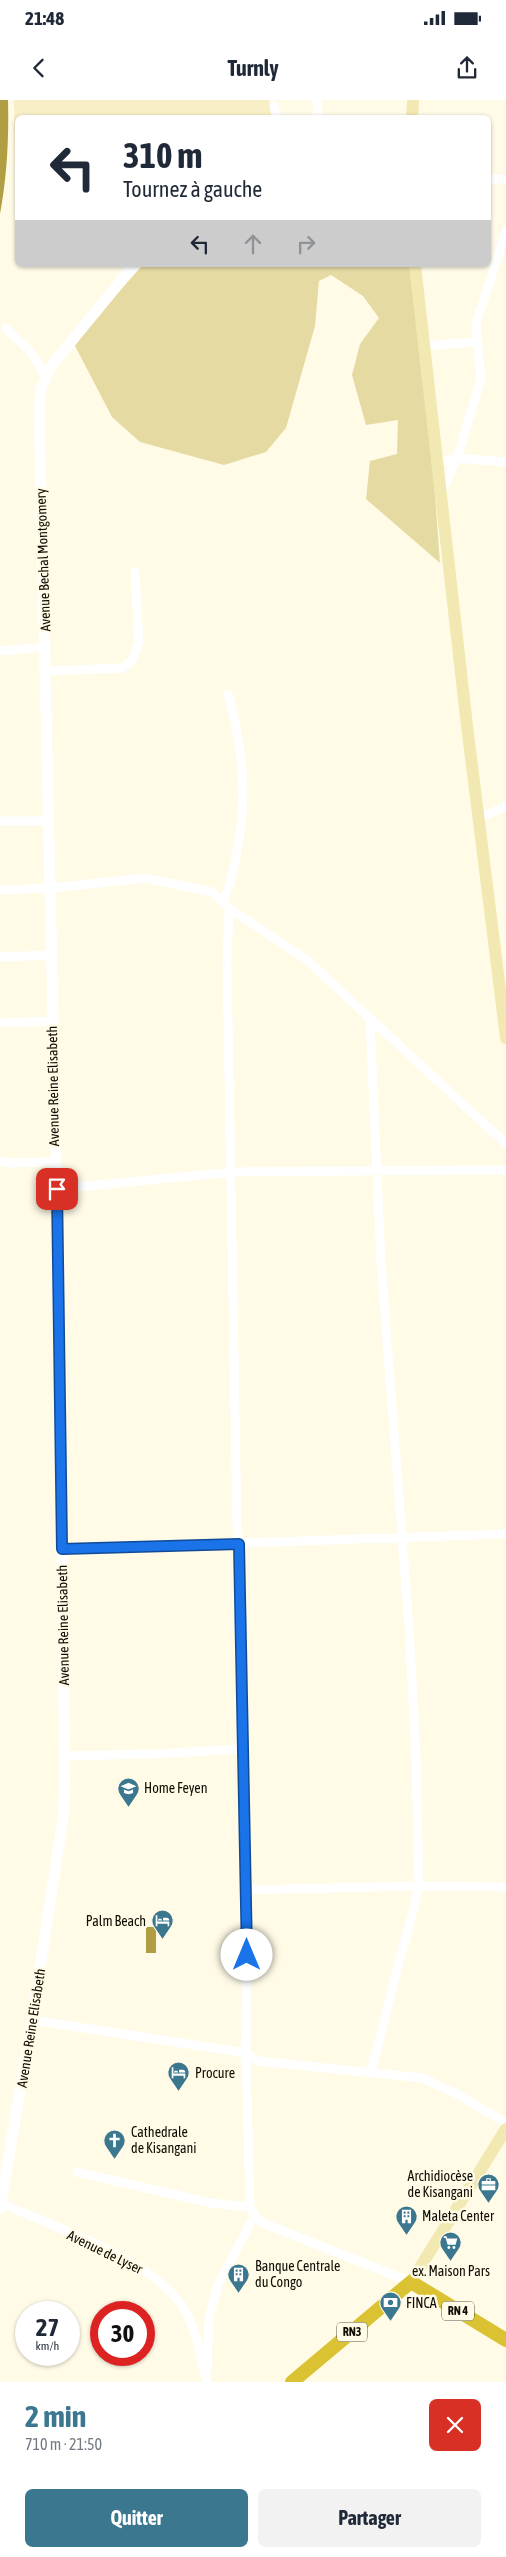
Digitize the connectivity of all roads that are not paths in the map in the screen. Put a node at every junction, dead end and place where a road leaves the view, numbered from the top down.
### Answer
1 (317, 100) edge
2 (413, 100) edge
3 (274, 106) dead end
4 (276, 115) edge
5 (318, 115) edge
6 (412, 115) edge
7 (491, 179) edge
8 (506, 179) edge
9 (506, 231) edge
10 (132, 267) edge
11 (415, 267) edge
12 (6, 328) dead end
13 (476, 342) junction
14 (424, 346) junction
15 (45, 375) junction
16 (457, 458) junction
17 (506, 462) edge
18 (436, 463) junction
19 (440, 496) junction
20 (135, 572) dead end
21 (46, 647) junction
22 (0, 651) edge
23 (46, 671) junction
24 (228, 694) dead end
25 (506, 806) edge
26 (478, 819) junction
27 (48, 821) junction
28 (0, 822) edge
29 (51, 888) junction
30 (0, 890) edge
31 (226, 905) junction
32 (51, 955) junction
33 (0, 957) edge
34 (52, 1021) junction
35 (370, 1021) junction
36 (0, 1023) edge
37 (506, 1038) edge
38 (506, 1144) edge
39 (0, 1161) edge
40 (55, 1162) junction
41 (506, 1170) edge
42 (376, 1171) junction
43 (232, 1172) junction
44 (57, 1189) junction
45 (506, 1534) edge
46 (402, 1536) junction
47 (239, 1544) junction
48 (62, 1549) junction
49 (241, 1749) junction
50 (65, 1756) junction
51 (419, 1886) junction
52 (506, 1887) edge
53 (247, 1890) junction
54 (32, 2020) junction
55 (246, 2053) junction
56 (371, 2072) junction
57 (506, 2122) edge
58 (506, 2130) edge
59 (77, 2172) dead end
60 (0, 2205) edge
61 (250, 2207) junction
62 (256, 2218) junction
63 (411, 2282) junction
64 (506, 2340) edge
65 (207, 2381) edge
66 (292, 2382) edge

1 - 5 street
2 - 6 main road
3 - 4 street
7 - 8 street
9 - 13 street
10 - 15 street, Avenue Bechal Montgomery
11 - 14 main road
12 - 15 street
13 - 14 street
13 - 16 street
14 - 18 main road
15 - 21 street, Avenue Bechal Montgomery
16 - 17 street
16 - 18 street
16 - 19 street
18 - 19 main road
19 - 26 main road
20 - 23 street
21 - 22 street
21 - 23 street, Avenue Bechal Montgomery
23 - 27 street, Avenue Bechal Montgomery
24 - 31 street
25 - 26 street
26 - 37 main road
27 - 28 street
27 - 29 street, Avenue Bechal Montgomery
29 - 30 street
29 - 31 street
29 - 32 street, Avenue Reine Elisabeth
31 - 35 street
31 - 43 street
32 - 33 street
32 - 34 street, Avenue Reine Elisabeth
34 - 36 street
34 - 40 street, Avenue Reine Elisabeth
35 - 38 street
35 - 42 street
39 - 40 street
40 - 44 street, Avenue Reine Elisabeth
41 - 42 street
42 - 43 street
42 - 46 street
43 - 44 street
43 - 47 street
44 - 48 street, Avenue Reine Elisabeth
45 - 46 street
46 - 47 street
46 - 51 street
47 - 48 street
47 - 49 street
48 - 50 street, Avenue Reine Elisabeth
49 - 50 street
49 - 53 street
50 - 54 street, Avenue Reine Elisabeth
51 - 52 street
51 - 53 street
51 - 56 street
53 - 55 street
54 - 55 street
54 - 60 street, Avenue Reine Elisabeth
55 - 56 street
55 - 61 street
56 - 57 street
58 - 63 main road
59 - 61 street
60 - 65 street, Avenue de Lyser
61 - 62 street
62 - 63 street
62 - 65 street
63 - 64 highway, RN 4
63 - 66 highway, RN3

